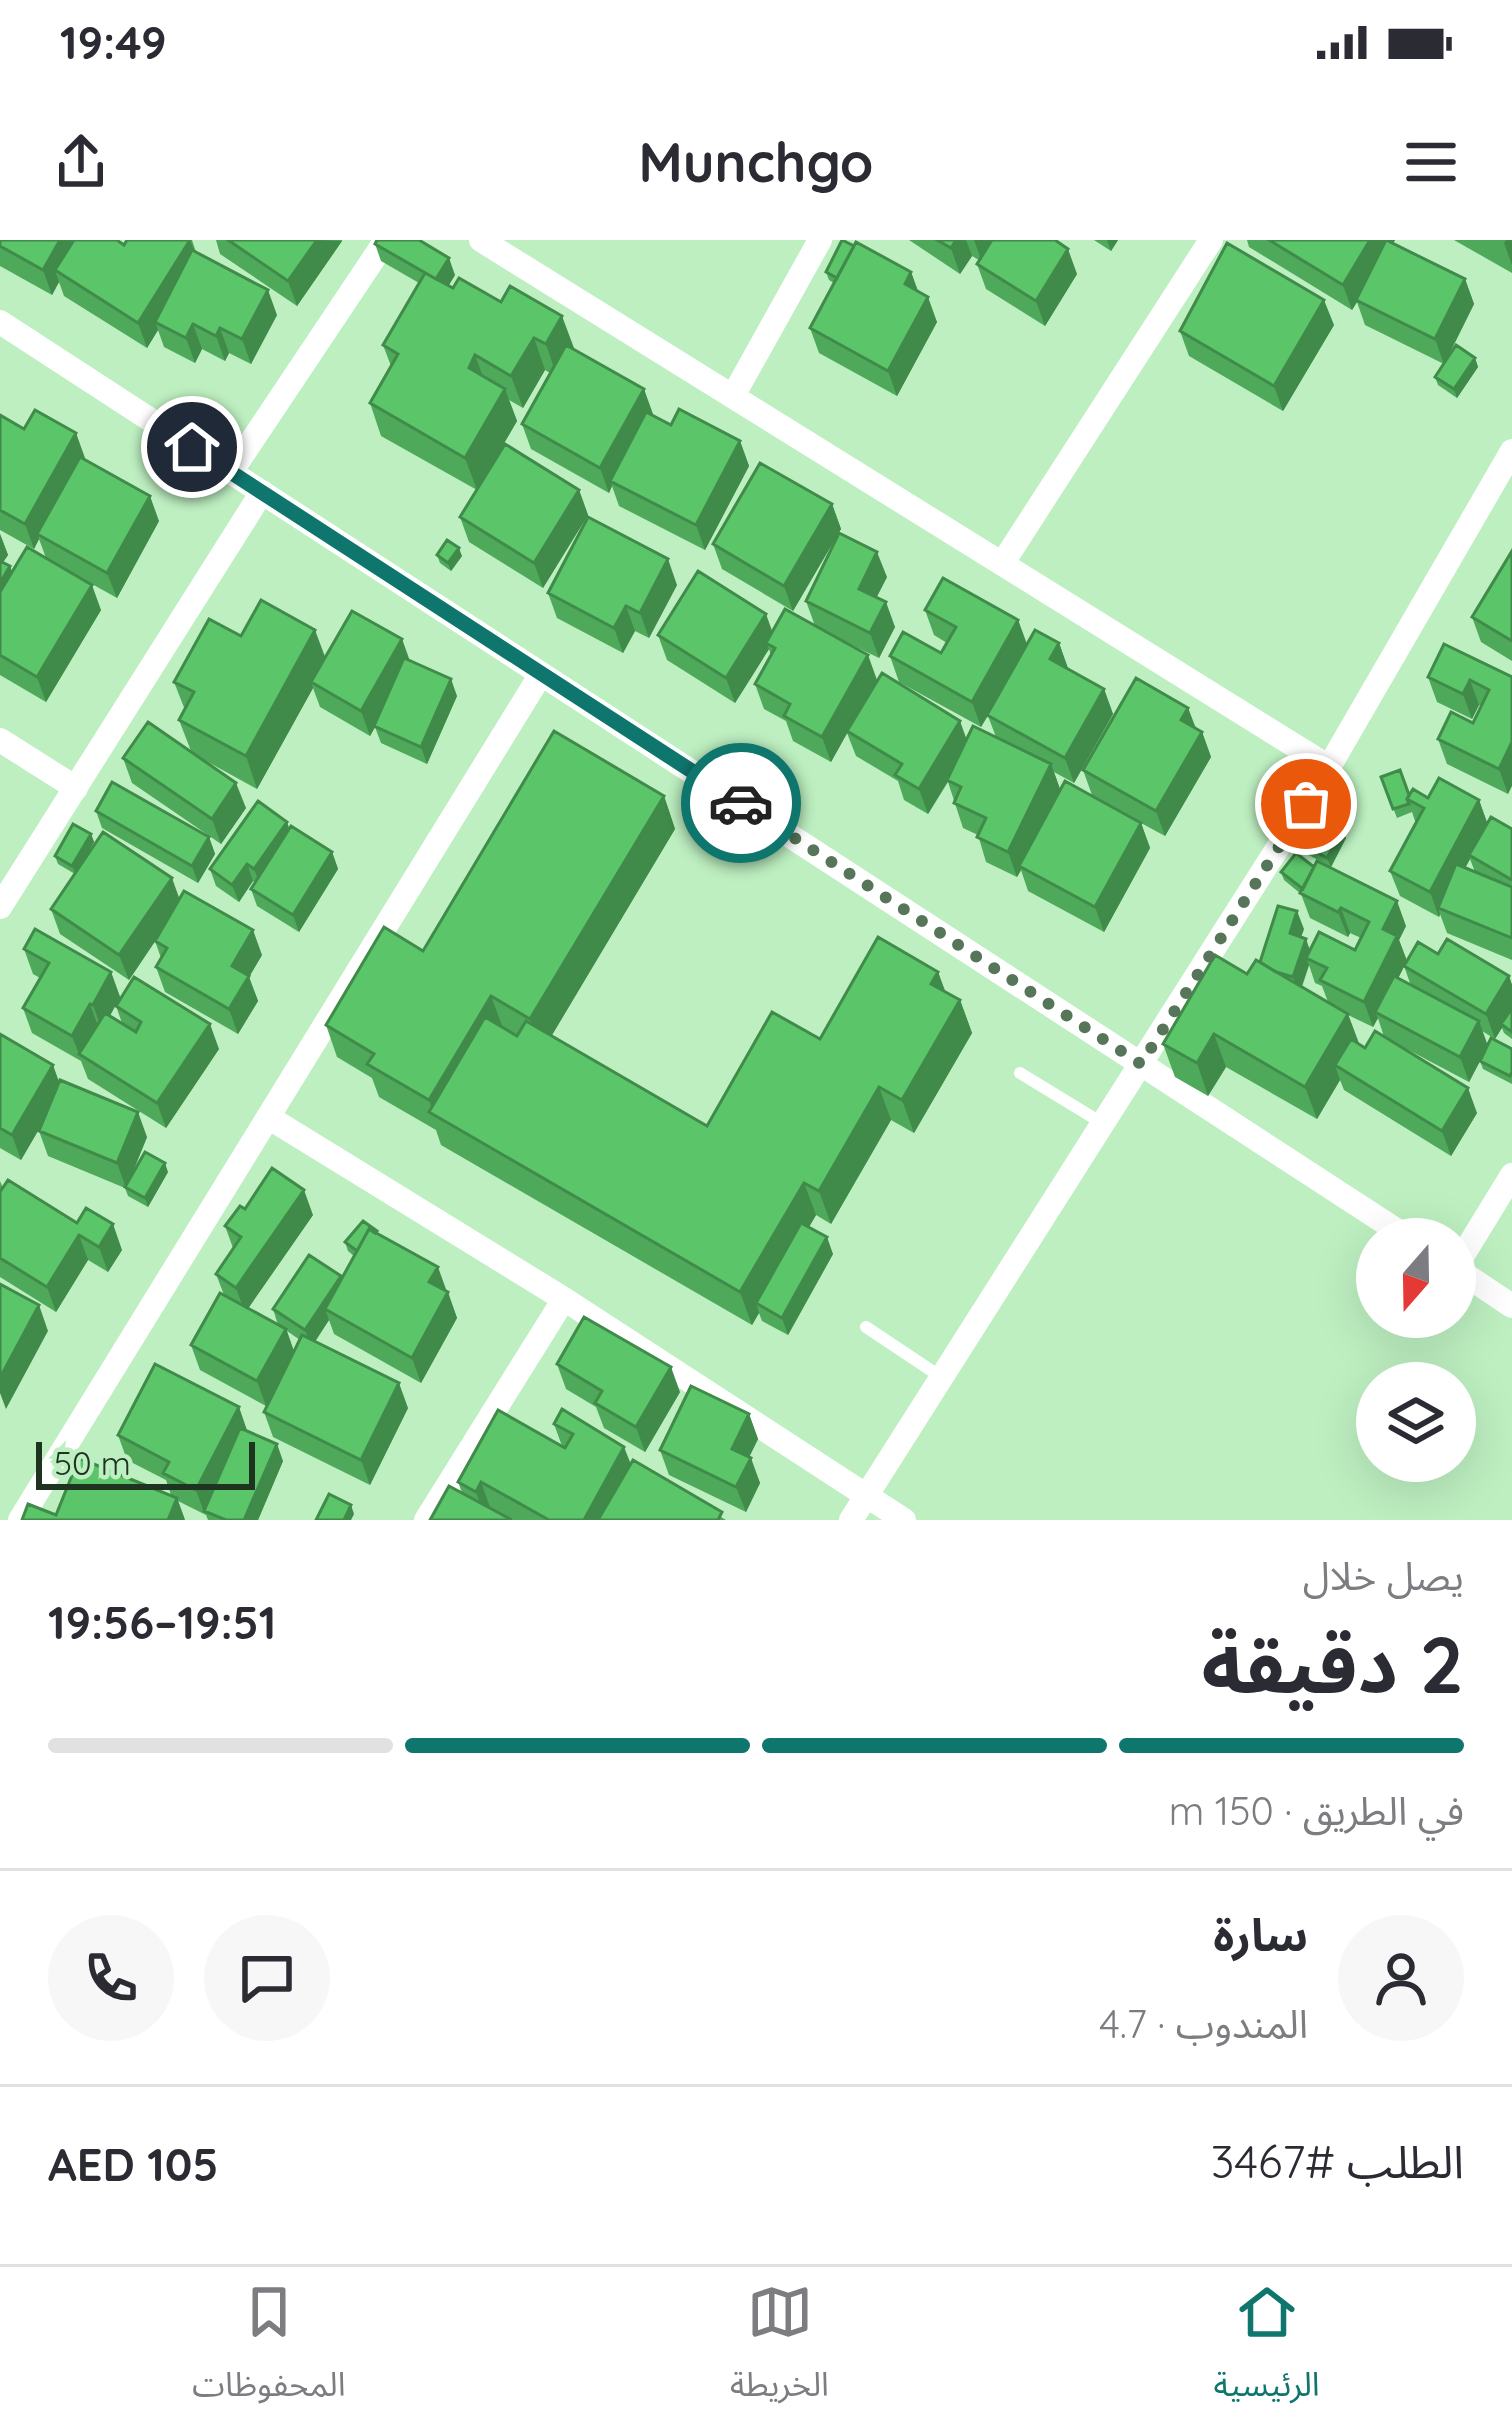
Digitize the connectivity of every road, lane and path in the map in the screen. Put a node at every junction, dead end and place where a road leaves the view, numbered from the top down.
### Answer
1 (386, 240) edge
2 (481, 240) edge
3 (820, 240) edge
4 (1211, 240) edge
5 (0, 322) edge
6 (733, 396) junction
7 (1512, 452) edge
8 (231, 472) junction
9 (262, 493) junction
10 (1002, 564) junction
11 (542, 674) junction
12 (0, 740) edge
13 (1329, 767) junction
14 (76, 788) junction
15 (0, 907) edge
16 (1141, 1064) junction
17 (1020, 1073) dead end
18 (268, 1117) junction
19 (1103, 1124) junction
20 (1512, 1174) edge
21 (1378, 1218) edge
22 (1476, 1233) edge
23 (1476, 1282) edge
24 (564, 1299) junction
25 (1512, 1306) edge
26 (866, 1327) dead end
27 (942, 1378) junction
28 (866, 1496) junction
29 (20, 1520) edge
30 (426, 1520) edge
31 (851, 1520) edge
32 (904, 1520) edge

1 - 8 street
2 - 6 street
3 - 6 street
4 - 10 street
5 - 8 street
6 - 10 street
7 - 13 street
8 - 9 street
9 - 11 street
9 - 14 street
10 - 13 street
11 - 16 street
11 - 18 street
12 - 14 street
13 - 16 street
14 - 15 street
16 - 19 street
16 - 21 street
17 - 19 lane
18 - 24 street
18 - 29 street
19 - 27 street
20 - 22 street
23 - 25 street
24 - 28 street
24 - 30 street
26 - 27 lane
27 - 28 street
28 - 31 street
28 - 32 street

